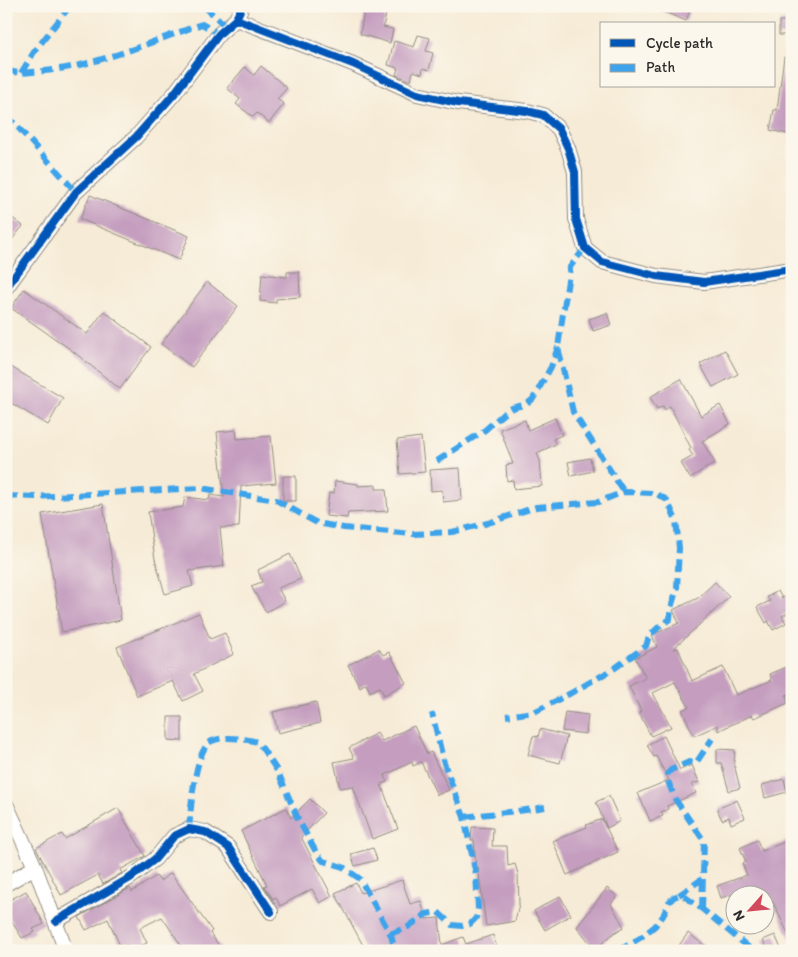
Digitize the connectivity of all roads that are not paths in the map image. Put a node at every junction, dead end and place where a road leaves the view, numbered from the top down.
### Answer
1 (239, 13) edge
2 (792, 269) edge
3 (6, 288) edge
4 (6, 804) edge
5 (35, 867) junction
6 (6, 884) edge
7 (271, 912) dead end
8 (56, 921) junction
9 (66, 951) edge

1 - 2 street
1 - 3 street
4 - 5 street
5 - 6 street
5 - 8 street
7 - 8 street
8 - 9 street

